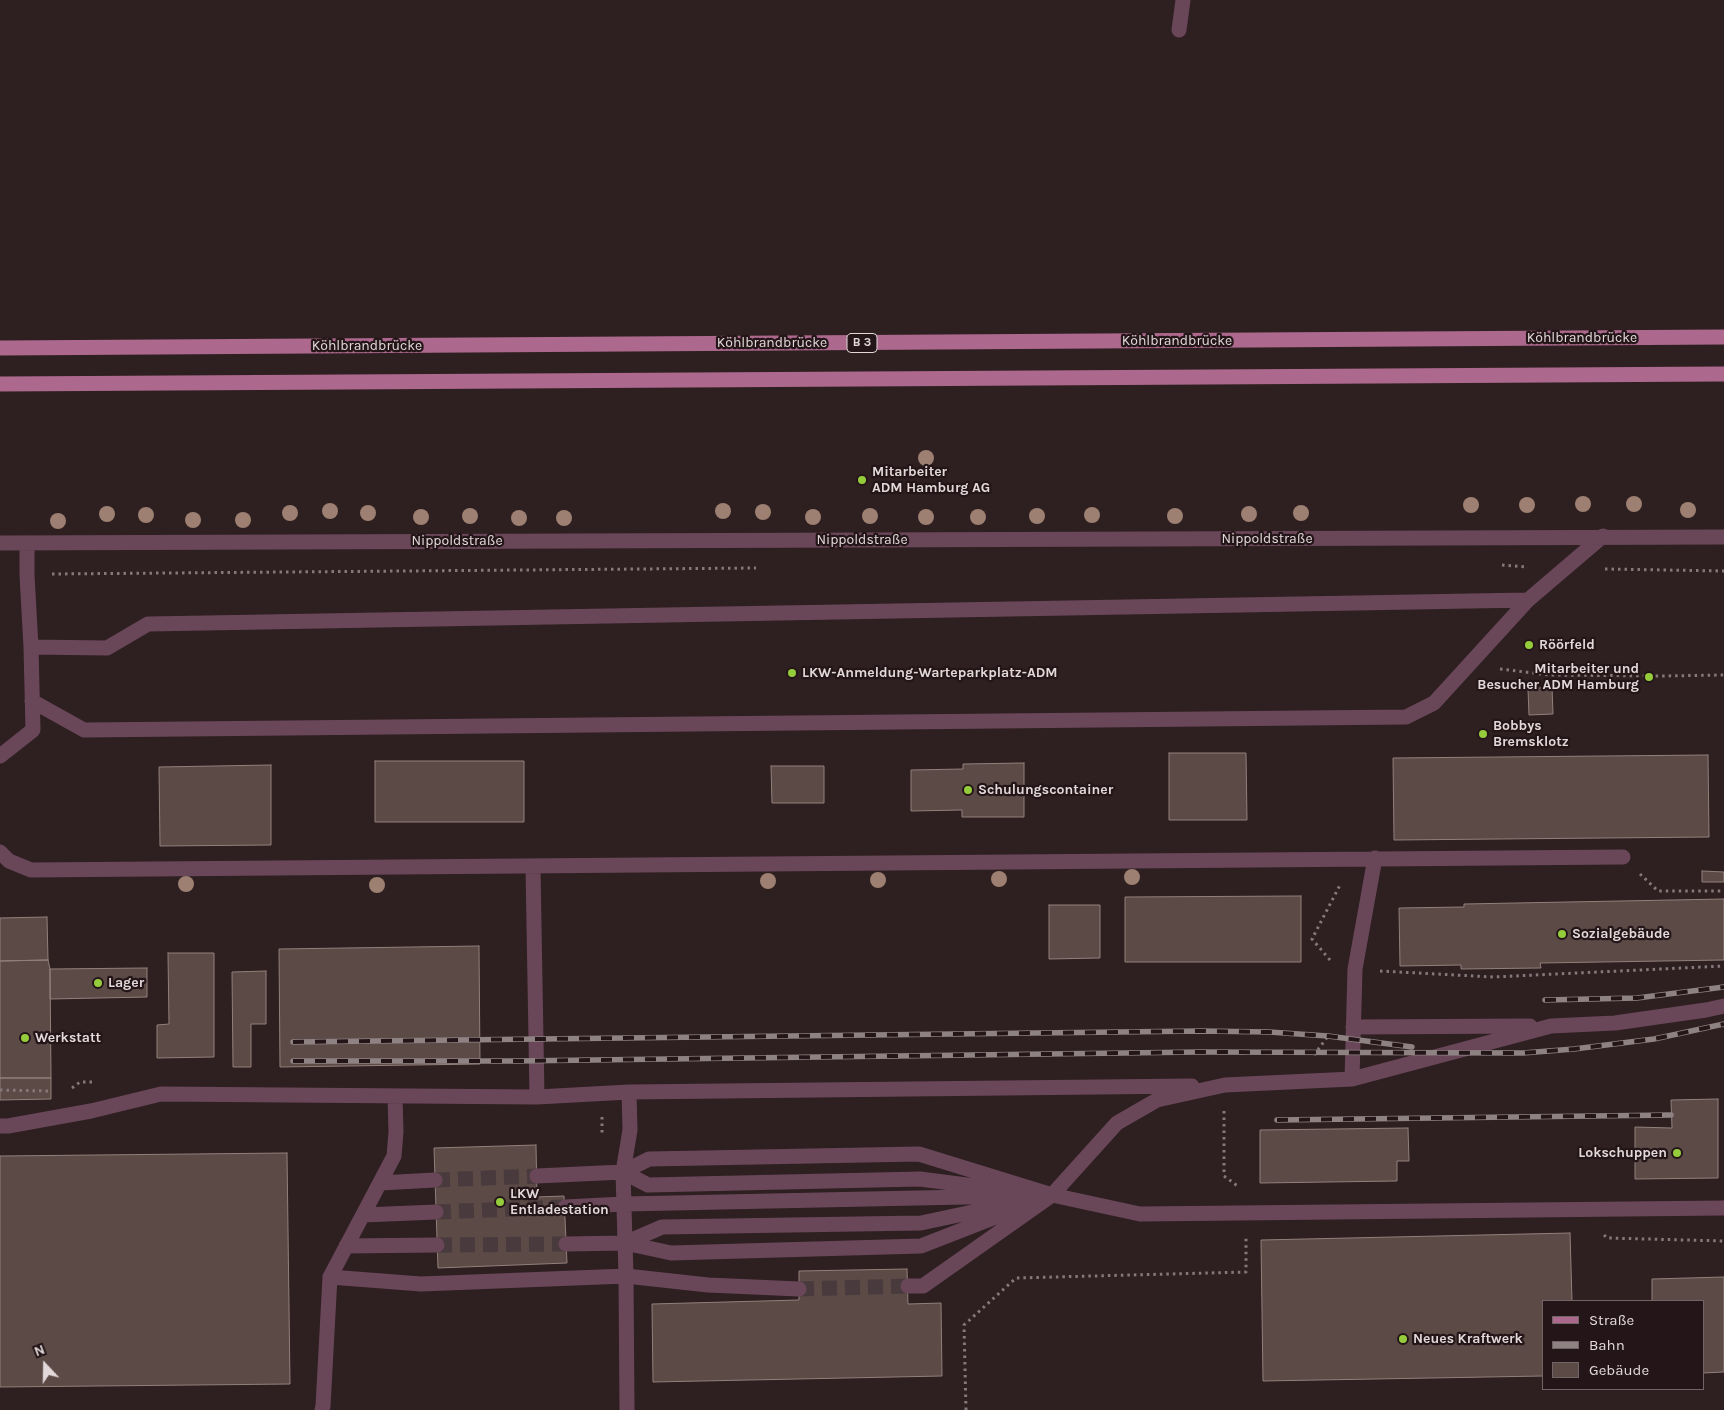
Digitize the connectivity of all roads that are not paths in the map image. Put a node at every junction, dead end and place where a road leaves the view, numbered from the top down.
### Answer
1 (1183, 0) edge
2 (1179, 30) dead end
3 (1724, 337) edge
4 (0, 348) edge
5 (1724, 374) edge
6 (0, 384) edge
7 (1603, 536) junction
8 (1724, 537) edge
9 (0, 543) edge
10 (27, 543) junction
11 (1528, 600) junction
12 (31, 647) junction
13 (32, 701) junction
14 (0, 756) edge
15 (0, 852) edge
16 (1375, 858) junction
17 (1623, 858) dead end
18 (533, 867) junction
19 (1724, 1006) edge
20 (1552, 1026) junction
21 (1353, 1027) junction
22 (1352, 1079) junction
23 (1225, 1085) junction
24 (630, 1092) junction
25 (396, 1096) junction
26 (537, 1097) junction
27 (0, 1126) edge
28 (624, 1172) junction
29 (537, 1176) tunnel mouth
30 (435, 1180) tunnel mouth
31 (380, 1183) junction
32 (1052, 1195) junction
33 (624, 1204) junction
34 (565, 1207) tunnel mouth
35 (1724, 1208) edge
36 (436, 1212) tunnel mouth
37 (363, 1215) junction
38 (625, 1243) junction
39 (566, 1244) tunnel mouth
40 (438, 1245) tunnel mouth
41 (346, 1246) junction
42 (626, 1276) junction
43 (330, 1277) junction
44 (915, 1286) tunnel mouth
45 (799, 1289) tunnel mouth
46 (322, 1410) edge
47 (626, 1410) edge

1 - 2 street
3 - 4 main road, Köhlbrandbrücke / B 3
5 - 6 main road
7 - 8 street, Nippoldstraße
7 - 10 street, Nippoldstraße
7 - 11 street
9 - 10 street, Nippoldstraße
10 - 12 street
11 - 12 street
11 - 13 street
12 - 13 street
13 - 14 street
15 - 18 street
16 - 17 street
16 - 18 street
16 - 21 street
18 - 26 street
19 - 20 street
20 - 21 street
20 - 22 street
21 - 22 street
22 - 23 street
23 - 24 street
23 - 32 street
24 - 26 street
24 - 28 street
25 - 26 street
25 - 27 street
25 - 31 street
28 - 29 street
28 - 32 street
28 - 32 street
28 - 33 street
30 - 31 street
31 - 37 street
32 - 33 street
32 - 35 street
32 - 38 street
32 - 38 street
32 - 44 street
33 - 34 street
33 - 38 street
36 - 37 street
37 - 41 street
38 - 39 street
38 - 42 street
40 - 41 street
41 - 43 street
42 - 43 street
42 - 45 street
42 - 47 street
43 - 46 street

